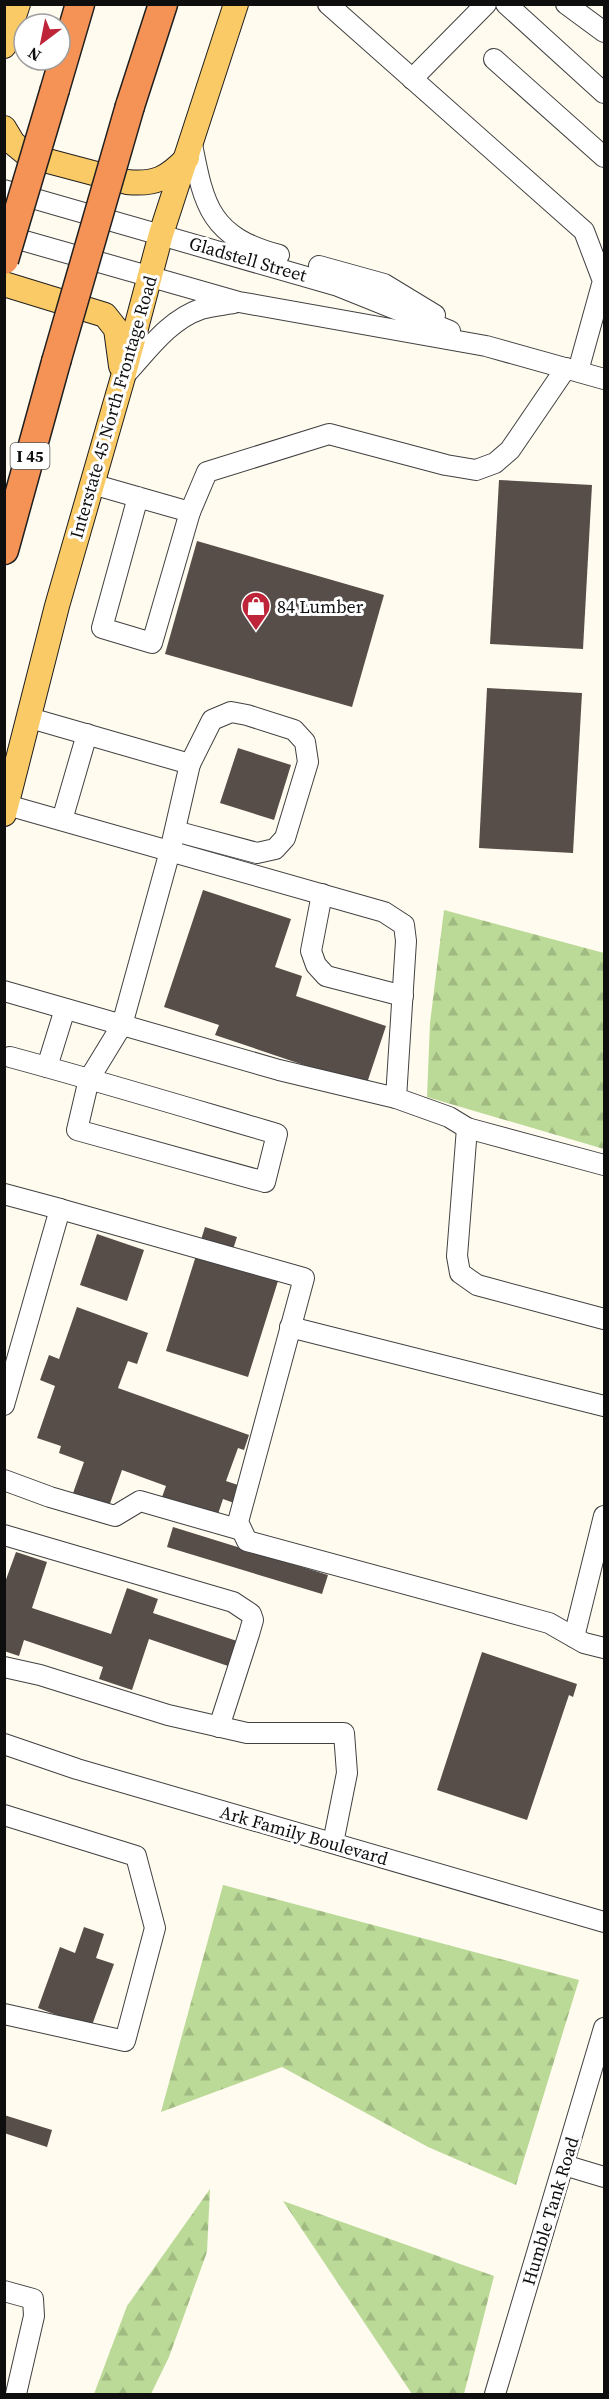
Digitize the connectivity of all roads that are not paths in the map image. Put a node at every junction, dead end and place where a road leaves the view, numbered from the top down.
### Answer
1 (18, 4) edge
2 (80, 4) edge
3 (162, 4) edge
4 (236, 4) edge
5 (328, 4) edge
6 (486, 4) edge
7 (506, 4) edge
8 (566, 4) edge
9 (604, 32) edge
10 (4, 46) edge
11 (494, 59) dead end
12 (412, 79) junction
13 (604, 93) edge
14 (4, 128) edge
15 (189, 151) junction
16 (604, 157) edge
17 (4, 190) edge
18 (161, 234) junction
19 (4, 235) edge
20 (4, 260) edge
21 (150, 278) junction
22 (604, 279) edge
23 (4, 284) edge
24 (238, 302) junction
25 (486, 346) junction
26 (572, 369) junction
27 (123, 377) junction
28 (604, 379) edge
29 (92, 484) junction
30 (138, 497) junction
31 (190, 512) junction
32 (4, 550) edge
33 (30, 718) junction
34 (87, 734) junction
35 (190, 764) junction
36 (6, 809) edge
37 (62, 820) junction
38 (175, 831) junction
39 (170, 851) junction
40 (322, 894) junction
41 (4, 991) edge
42 (403, 996) junction
43 (65, 1009) junction
44 (122, 1025) junction
45 (6, 1062) edge
46 (47, 1067) junction
47 (89, 1079) junction
48 (396, 1098) junction
49 (467, 1128) junction
50 (604, 1165) edge
51 (4, 1194) edge
52 (60, 1209) junction
53 (604, 1319) edge
54 (290, 1327) junction
55 (4, 1405) edge
56 (604, 1406) edge
57 (4, 1480) edge
58 (604, 1516) edge
59 (242, 1530) junction
60 (4, 1535) edge
61 (574, 1637) junction
62 (604, 1648) edge
63 (4, 1667) edge
64 (219, 1727) junction
65 (4, 1744) edge
66 (4, 1815) edge
67 (333, 1844) junction
68 (604, 1922) edge
69 (4, 2014) edge
70 (604, 2028) edge
71 (564, 2165) junction
72 (604, 2177) edge
73 (4, 2291) edge
74 (16, 2394) edge
75 (495, 2394) edge

1 - 10 main road
2 - 20 highway, bridge
3 - 32 highway, I 45, bridge
4 - 15 main road, Interstate 45 North Frontage Road
5 - 12 street
6 - 12 street
7 - 13 street
8 - 9 street
11 - 16 street
12 - 22 street
14 - 15 main road
15 - 18 main road, Interstate 45 North Frontage Road
15 - 25 street
17 - 18 street, Gladstell Street
18 - 21 main road, Interstate 45 North Frontage Road
18 - 25 street, Gladstell Street
19 - 21 street, Gladstell Street
21 - 24 street, Gladstell Street
21 - 27 main road, Interstate 45 North Frontage Road
22 - 26 street
23 - 27 main road
24 - 25 street, Gladstell Street
24 - 27 street
25 - 26 street, Gladstell Street
26 - 28 street, Gladstell Street
26 - 31 street
27 - 29 main road, Interstate 45 North Frontage Road
29 - 30 street
29 - 33 main road, Interstate 45 North Frontage Road
30 - 31 street
30 - 31 street
33 - 34 street
33 - 36 main road, Interstate 45 North Frontage Road
34 - 35 street
34 - 37 street
35 - 38 street
35 - 38 street
36 - 37 street
37 - 39 street
38 - 39 street
39 - 40 street
39 - 44 street
40 - 42 street
40 - 42 street
41 - 43 street
42 - 48 street
43 - 44 street
43 - 46 street
44 - 47 street
44 - 48 street
45 - 46 street
46 - 47 street
47 - 47 street
48 - 49 street
49 - 50 street
49 - 53 street
51 - 52 street
52 - 54 street
52 - 55 street
54 - 56 street
54 - 59 street
57 - 59 street
58 - 61 street
59 - 61 street
60 - 64 street
61 - 62 street
63 - 64 street
64 - 67 street
65 - 67 street, Ark Family Boulevard
66 - 69 street
67 - 68 street, Ark Family Boulevard
70 - 71 street, Humble Tank Road
71 - 72 street
71 - 75 street, Humble Tank Road
73 - 74 street

